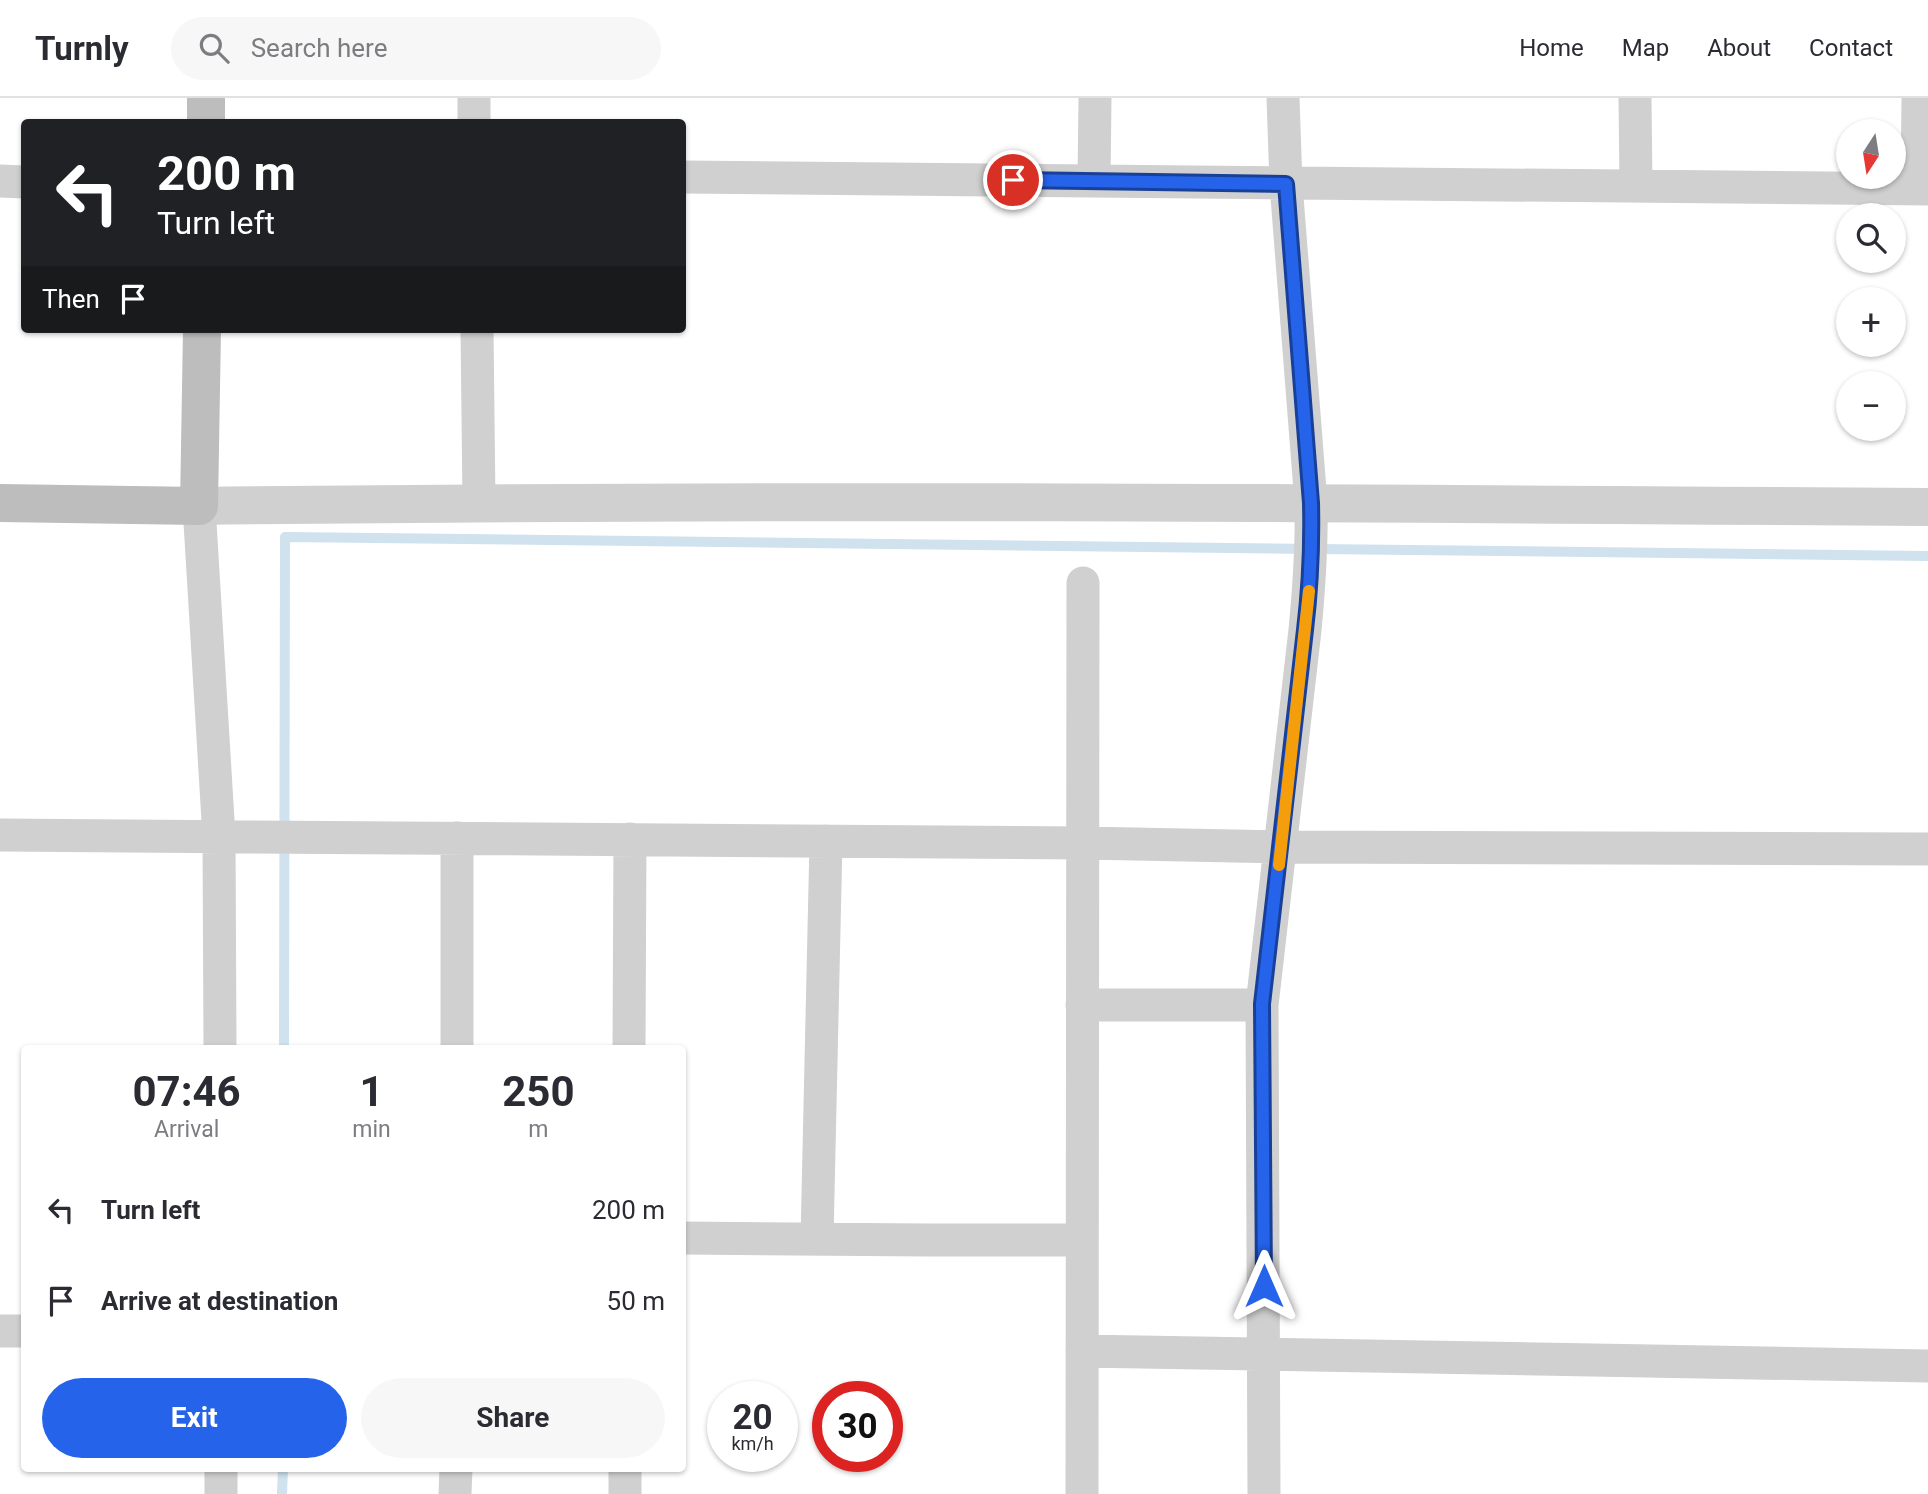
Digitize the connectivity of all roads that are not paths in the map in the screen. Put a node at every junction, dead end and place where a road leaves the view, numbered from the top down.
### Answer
1 (206, 98) edge
2 (474, 98) edge
3 (1095, 98) edge
4 (1283, 98) edge
5 (1635, 98) edge
6 (1918, 98) edge
7 (206, 119) edge
8 (474, 119) edge
9 (686, 177) edge
10 (0, 181) edge
11 (1094, 181) junction
12 (21, 182) edge
13 (1286, 184) junction
14 (1636, 186) junction
15 (1922, 189) edge
16 (202, 333) edge
17 (477, 333) edge
18 (0, 503) edge
19 (480, 503) junction
20 (1311, 503) junction
21 (199, 506) junction
22 (1928, 507) edge
23 (1083, 583) dead end
24 (0, 835) edge
25 (219, 837) junction
26 (457, 838) junction
27 (630, 839) junction
28 (826, 841) junction
29 (1083, 843) junction
30 (1281, 846) junction
31 (1928, 849) edge
32 (1262, 1004) junction
33 (1082, 1005) junction
34 (220, 1045) edge
35 (457, 1045) edge
36 (629, 1045) edge
37 (686, 1238) edge
38 (817, 1239) junction
39 (1082, 1240) junction
40 (0, 1331) edge
41 (21, 1331) edge
42 (1082, 1351) junction
43 (1264, 1354) junction
44 (1928, 1366) edge
45 (221, 1472) edge
46 (456, 1472) edge
47 (625, 1472) edge
48 (221, 1494) edge
49 (456, 1494) edge
50 (625, 1494) edge
51 (1082, 1494) edge
52 (1264, 1494) edge

1 - 7 main road
2 - 8 street
3 - 11 street
4 - 13 street
5 - 14 street
6 - 15 street
9 - 11 street
10 - 12 street
11 - 13 street
13 - 14 street
13 - 20 street
14 - 15 street
16 - 21 main road
17 - 19 street
18 - 21 main road
19 - 20 street
19 - 21 street
20 - 22 street
20 - 30 street
21 - 25 street
23 - 29 street
24 - 25 street
25 - 26 street
25 - 34 street
26 - 27 street
26 - 35 street
27 - 28 street
27 - 36 street
28 - 29 street
28 - 38 street
29 - 30 street
29 - 33 street
30 - 31 street
30 - 32 street
32 - 33 street
32 - 43 street
33 - 39 street
37 - 38 street
38 - 39 street
39 - 42 street
40 - 41 street
42 - 43 street
42 - 51 street
43 - 44 street
43 - 52 street
45 - 48 street
46 - 49 street
47 - 50 street

